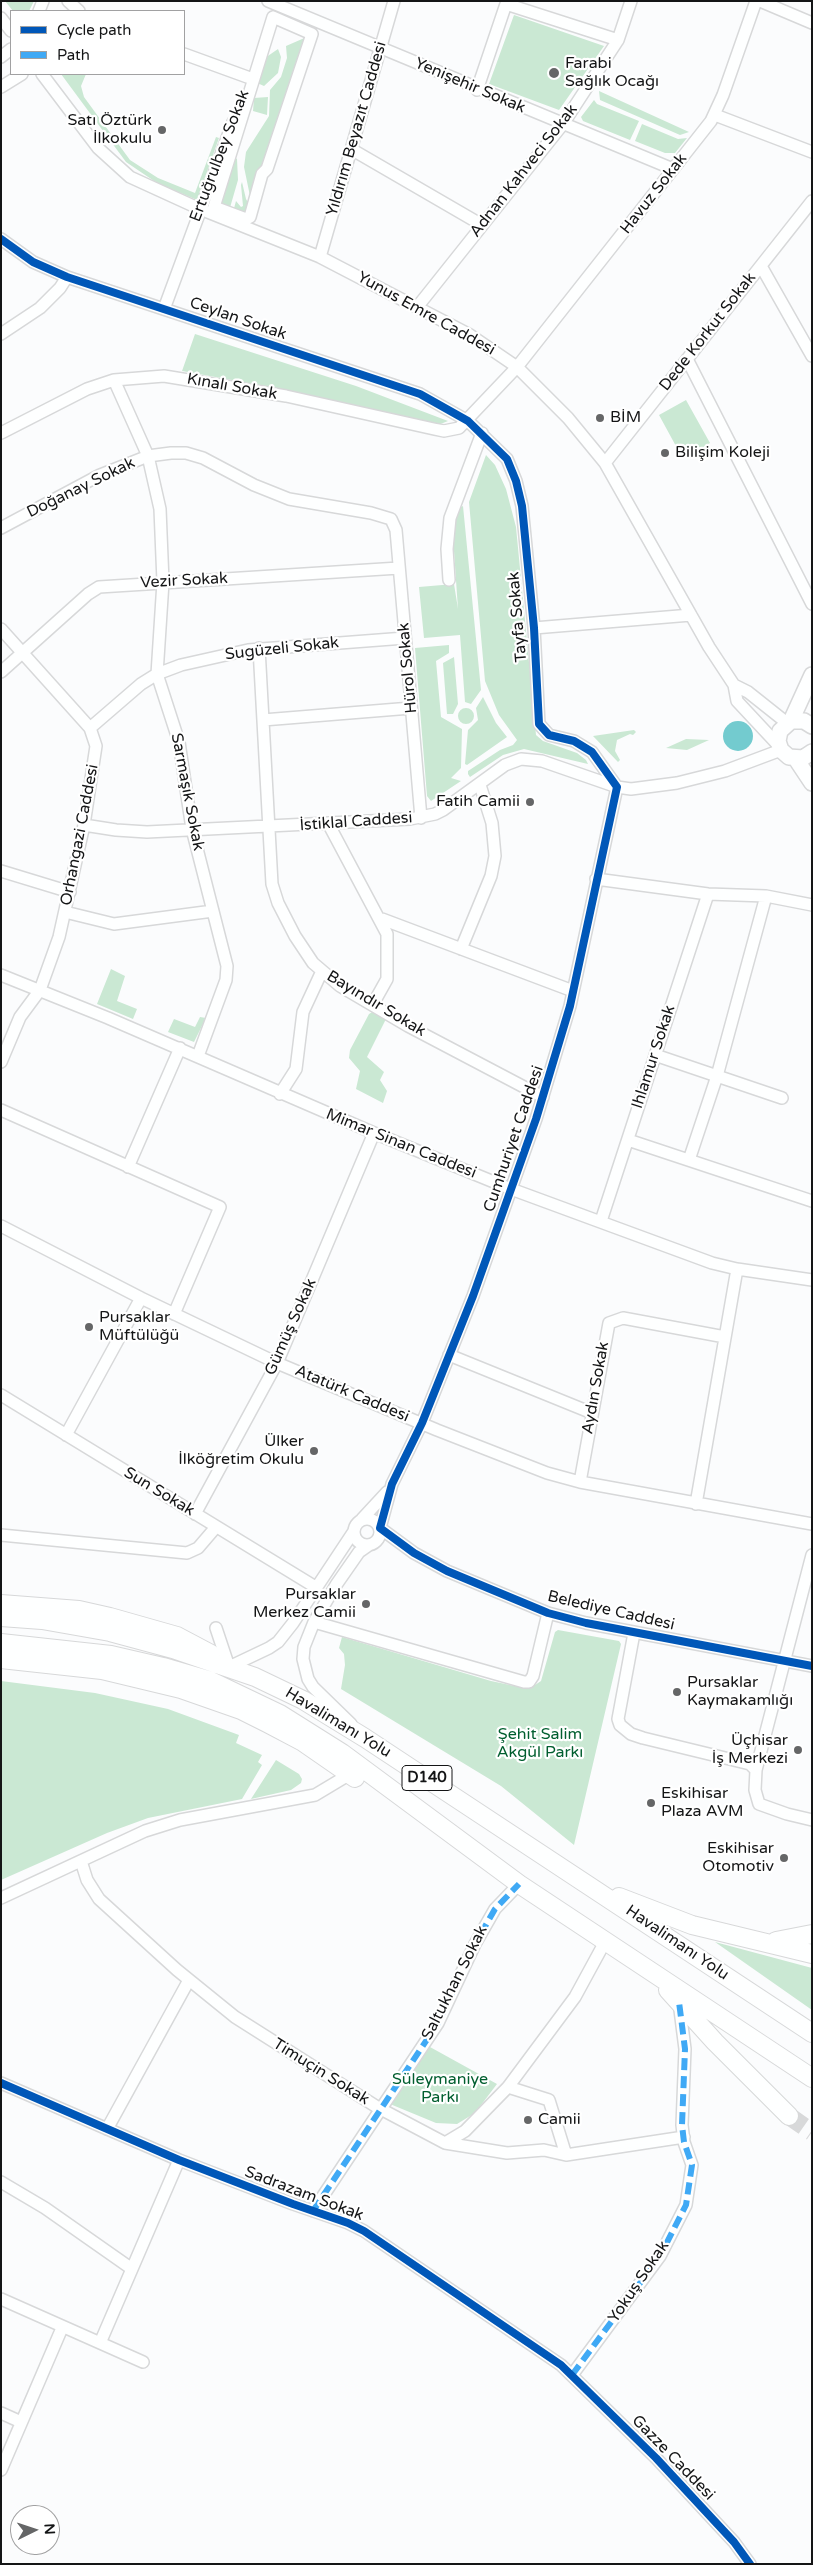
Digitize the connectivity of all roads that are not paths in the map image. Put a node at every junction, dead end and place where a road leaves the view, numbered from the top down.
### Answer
1 (67, 1) edge
2 (394, 1) edge
3 (631, 1) edge
4 (756, 1) edge
5 (760, 1) edge
6 (271, 2) edge
7 (506, 3) edge
8 (78, 10) edge
9 (1, 18) edge
10 (273, 18) joint
11 (812, 22) edge
12 (10, 30) edge
13 (618, 40) junction
14 (381, 49) junction
15 (185, 54) edge
16 (20, 75) edge
17 (43, 75) edge
18 (250, 78) junction
19 (1, 87) edge
20 (477, 90) junction
21 (714, 115) junction
22 (563, 124) junction
23 (351, 149) junction
24 (812, 152) edge
25 (672, 169) junction
26 (812, 201) edge
27 (200, 210) junction
28 (482, 225) junction
29 (1, 239) edge
30 (320, 257) junction
31 (761, 266) junction
32 (67, 277) junction
33 (418, 306) junction
34 (164, 309) junction
35 (1, 334) edge
36 (811, 352) edge
37 (687, 359) junction
38 (516, 367) junction
39 (114, 380) junction
40 (468, 421) junction
41 (1, 433) edge
42 (482, 433) junction
43 (148, 456) junction
44 (605, 463) junction
45 (391, 519) joint
46 (1, 528) edge
47 (399, 568) junction
48 (448, 580) dead end
49 (163, 582) junction
50 (812, 604) edge
51 (691, 615) junction
52 (534, 628) junction
53 (1, 629) edge
54 (405, 638) junction
55 (259, 648) junction
56 (23, 653) junction
57 (1, 672) edge
58 (157, 674) junction
59 (812, 675) edge
60 (734, 685) junction
61 (411, 708) junction
62 (263, 720) junction
63 (789, 722) junction
64 (811, 724) edge
65 (90, 728) junction
66 (780, 748) junction
67 (807, 757) edge
68 (812, 782) edge
69 (480, 785) junction
70 (617, 787) junction
71 (421, 818) junction
72 (84, 825) junction
73 (329, 825) junction
74 (268, 827) junction
75 (192, 829) junction
76 (1, 871) edge
77 (596, 879) junction
78 (70, 892) junction
79 (708, 894) junction
80 (766, 896) junction
81 (812, 905) edge
82 (213, 911) junction
83 (65, 912) junction
84 (382, 919) junction
85 (461, 949) junction
86 (322, 971) junction
87 (1, 975) edge
88 (40, 990) junction
89 (574, 991) junction
90 (373, 1004) junction
91 (180, 1048) junction
92 (655, 1055) junction
93 (198, 1056) junction
94 (1, 1062) edge
95 (717, 1076) junction
96 (280, 1094) junction
97 (543, 1097) junction
98 (782, 1098) dead end
99 (1, 1110) edge
100 (374, 1134) junction
101 (628, 1140) junction
102 (689, 1160) junction
103 (128, 1167) junction
104 (511, 1189) junction
105 (812, 1201) edge
106 (601, 1221) junction
107 (1, 1226) edge
108 (737, 1269) junction
109 (812, 1280) edge
110 (141, 1298) junction
111 (174, 1314) junction
112 (725, 1337) junction
113 (449, 1355) junction
114 (277, 1363) junction
115 (1, 1395) edge
116 (592, 1412) junction
117 (422, 1423) junction
118 (66, 1435) junction
119 (580, 1482) junction
120 (392, 1484) junction
121 (696, 1504) junction
122 (195, 1514) junction
123 (362, 1520) junction
124 (812, 1524) edge
125 (216, 1526) junction
126 (380, 1528) junction
127 (354, 1531) junction
128 (1, 1536) edge
129 (371, 1544) junction
130 (414, 1553) junction
131 (812, 1555) edge
132 (317, 1588) junction
133 (1, 1604) edge
134 (548, 1613) junction
135 (1, 1617) edge
136 (314, 1622) junction
137 (216, 1628) dead end
138 (634, 1633) junction
139 (1, 1643) edge
140 (1, 1659) edge
141 (784, 1661) junction
142 (812, 1666) edge
143 (230, 1667) junction
144 (365, 1738) junction
145 (756, 1770) junction
146 (350, 1774) junction
147 (812, 1820) edge
148 (460, 1839) junction
149 (81, 1861) junction
150 (519, 1884) junction
151 (598, 1891) junction
152 (1, 1898) edge
153 (812, 1934) edge
154 (606, 1940) junction
155 (762, 1942) junction
156 (812, 1954) edge
157 (639, 1962) junction
158 (189, 1980) junction
159 (679, 2002) junction
160 (812, 2034) edge
161 (812, 2078) edge
162 (1, 2083) edge
163 (508, 2087) junction
164 (382, 2109) junction
165 (789, 2116) tunnel mouth
166 (107, 2128) junction
167 (684, 2137) junction
168 (445, 2143) junction
169 (566, 2154) junction
170 (180, 2160) junction
171 (1, 2182) edge
172 (313, 2211) junction
173 (132, 2269) junction
174 (1, 2299) edge
175 (62, 2328) junction
176 (100, 2343) junction
177 (143, 2362) dead end
178 (572, 2375) junction
179 (1, 2413) edge
180 (22, 2422) junction
181 (1, 2470) edge
182 (750, 2564) edge

1 - 8 street
2 - 14 street, Yıldırım Beyazıt Caddesi
3 - 13 street, Adnan Kahveci Sokak
4 - 21 street, Havuz Sokak
5 - 11 street
6 - 14 street, Yenişehir Sokak
6 - 18 street, Ertuğrulbey Sokak
7 - 13 street
7 - 20 street
9 - 12 street
10 - 10 street
13 - 22 street, Adnan Kahveci Sokak
14 - 20 street, Yenişehir Sokak
14 - 23 street, Yıldırım Beyazıt Caddesi
15 - 18 street
16 - 19 street
17 - 27 street, Yunus Emre Caddesi
18 - 27 street, Ertuğrulbey Sokak
20 - 22 street, Yenişehir Sokak
21 - 24 street
21 - 25 street, Havuz Sokak
22 - 25 street, Yenişehir Sokak
22 - 28 street, Adnan Kahveci Sokak
23 - 28 street
23 - 30 street, Yıldırım Beyazıt Caddesi
25 - 38 street, Havuz Sokak
26 - 31 street, Dede Korkut Sokak
27 - 30 street, Yunus Emre Caddesi
27 - 34 street, Ertuğrulbey Sokak
28 - 33 street, Adnan Kahveci Sokak
29 - 32 street, Ceylan Sokak
30 - 33 street, Yunus Emre Caddesi
31 - 36 street
31 - 37 street, Dede Korkut Sokak
32 - 34 street, Ceylan Sokak
32 - 35 street
33 - 38 street, Yunus Emre Caddesi
34 - 40 street, Ceylan Sokak
37 - 44 street, Dede Korkut Sokak
37 - 50 street
38 - 40 street, Havuz Sokak
38 - 44 street, Yunus Emre Caddesi
39 - 40 street, Kınalı Sokak
39 - 41 street, Kınalı Sokak
39 - 43 street, Sarmaşık Sokak
40 - 42 street, Tayfa Sokak
42 - 48 street
42 - 52 street, Tayfa Sokak
43 - 45 street, Doğanay Sokak
43 - 46 street, Doğanay Sokak
43 - 49 street, Sarmaşık Sokak
44 - 51 street, Yunus Emre Caddesi
45 - 47 street, Hürol Sokak
47 - 49 street, Vezir Sokak
47 - 54 street, Hürol Sokak
49 - 56 street, Vezir Sokak
49 - 58 street, Sarmaşık Sokak
51 - 52 street
51 - 60 street, Yunus Emre Caddesi
52 - 70 street, Tayfa Sokak
53 - 56 street, Orhangazi Caddesi
54 - 55 street, Sugüzeli Sokak
54 - 61 street, Hürol Sokak
55 - 58 street, Sugüzeli Sokak
55 - 62 street, Bayındır Sokak
56 - 57 street, Vezir Sokak
56 - 65 street, Orhangazi Caddesi
58 - 65 street, Sugüzeli Sokak
58 - 75 street, Sarmaşık Sokak
59 - 63 main road
60 - 63 street
60 - 66 street, Yunus Emre Caddesi
61 - 62 street
61 - 71 street, Hürol Sokak
62 - 74 street, Bayındır Sokak
63 - 64 main road
63 - 66 main road
65 - 72 street, Orhangazi Caddesi
66 - 67 main road
66 - 70 street, İstiklal Caddesi
67 - 68 main road
69 - 70 street, İstiklal Caddesi
69 - 71 street, İstiklal Caddesi
69 - 85 street
70 - 77 street, Cumhuriyet Caddesi
71 - 73 street, İstiklal Caddesi
72 - 75 street, İstiklal Caddesi
72 - 78 street, Orhangazi Caddesi
73 - 74 street, İstiklal Caddesi
73 - 84 street
74 - 75 street, İstiklal Caddesi
74 - 86 street, Bayındır Sokak
75 - 82 street, Sarmaşık Sokak
76 - 78 street
77 - 79 street
77 - 89 street, Cumhuriyet Caddesi
78 - 83 street, Orhangazi Caddesi
79 - 80 street
79 - 92 street, Ihlamur Sokak
80 - 81 street
80 - 95 street
82 - 83 street
82 - 93 street, Sarmaşık Sokak
83 - 88 street, Orhangazi Caddesi
84 - 85 street
84 - 90 street
85 - 89 street
86 - 90 street, Bayındır Sokak
86 - 96 street
87 - 88 street, Mimar Sinan Caddesi
88 - 91 street, Mimar Sinan Caddesi
88 - 94 street, Orhangazi Caddesi
89 - 97 street, Cumhuriyet Caddesi
90 - 97 street, Bayındır Sokak
91 - 93 street, Mimar Sinan Caddesi
91 - 103 street
92 - 95 street
92 - 101 street, Ihlamur Sokak
93 - 96 street, Mimar Sinan Caddesi
95 - 98 street
95 - 102 street
96 - 100 street, Mimar Sinan Caddesi
97 - 104 street, Cumhuriyet Caddesi
99 - 103 street
100 - 104 street, Mimar Sinan Caddesi
100 - 114 street, Gümüş Sokak
101 - 102 street
101 - 106 street, Ihlamur Sokak
102 - 105 street
103 - 111 street
104 - 106 street, Mimar Sinan Caddesi
104 - 113 street, Cumhuriyet Caddesi
106 - 108 street, Mimar Sinan Caddesi
107 - 110 street, Atatürk Caddesi
108 - 109 street, Mimar Sinan Caddesi
108 - 112 street
110 - 111 street, Atatürk Caddesi
110 - 118 street
111 - 114 street, Atatürk Caddesi
112 - 116 street, Aydın Sokak
112 - 121 street
113 - 116 street
113 - 117 street, Cumhuriyet Caddesi
114 - 117 street, Atatürk Caddesi
114 - 122 street, Gümüş Sokak
115 - 118 street, Sun Sokak
116 - 119 street, Aydın Sokak
117 - 119 street, Atatürk Caddesi
117 - 120 street, Cumhuriyet Caddesi
118 - 122 street, Sun Sokak
119 - 121 street, Atatürk Caddesi
120 - 123 street
120 - 126 street
121 - 124 street, Atatürk Caddesi
122 - 125 street, Sun Sokak
123 - 126 street
123 - 127 street
125 - 128 street
125 - 132 street, Sun Sokak
126 - 129 street
126 - 130 street
127 - 129 street
127 - 132 street
129 - 130 street
129 - 136 street
130 - 134 street, Belediye Caddesi
131 - 141 street
132 - 143 street
133 - 143 highway
134 - 136 street
134 - 138 street, Belediye Caddesi
135 - 143 highway, Havalimanı Yolu / D140
136 - 144 street
137 - 143 street
138 - 141 street, Belediye Caddesi
138 - 145 street
139 - 148 highway, D140
140 - 146 highway
141 - 142 street, Belediye Caddesi
141 - 145 street
143 - 144 highway, Havalimanı Yolu / D140
144 - 151 highway, Havalimanı Yolu / D140
145 - 147 street
146 - 148 highway
146 - 149 street
148 - 150 highway, D140
149 - 152 street
149 - 158 street, Timuçin Sokak
150 - 154 highway, D140
150 - 164 street, Saltukhan Sokak
151 - 155 highway
151 - 160 highway, Havalimanı Yolu / D140
153 - 155 highway
154 - 157 highway, D140
154 - 163 street
155 - 156 highway
157 - 159 highway
157 - 161 highway, D140
158 - 164 street, Timuçin Sokak
158 - 166 street
159 - 165 highway
159 - 167 street, Yokuş Sokak
162 - 166 street, Sadrazam Sokak
163 - 168 street
163 - 169 street
164 - 168 street, Timuçin Sokak
164 - 172 street, Saltukhan Sokak
166 - 170 street, Sadrazam Sokak
167 - 169 street, Timuçin Sokak
167 - 178 street, Yokuş Sokak
168 - 169 street, Timuçin Sokak
170 - 172 street, Sadrazam Sokak
170 - 173 street
171 - 173 street
172 - 178 street, Sadrazam Sokak
173 - 176 street
174 - 175 street
175 - 176 street
175 - 180 street
176 - 177 street
178 - 182 street, Gazze Caddesi
179 - 180 street
180 - 181 street

